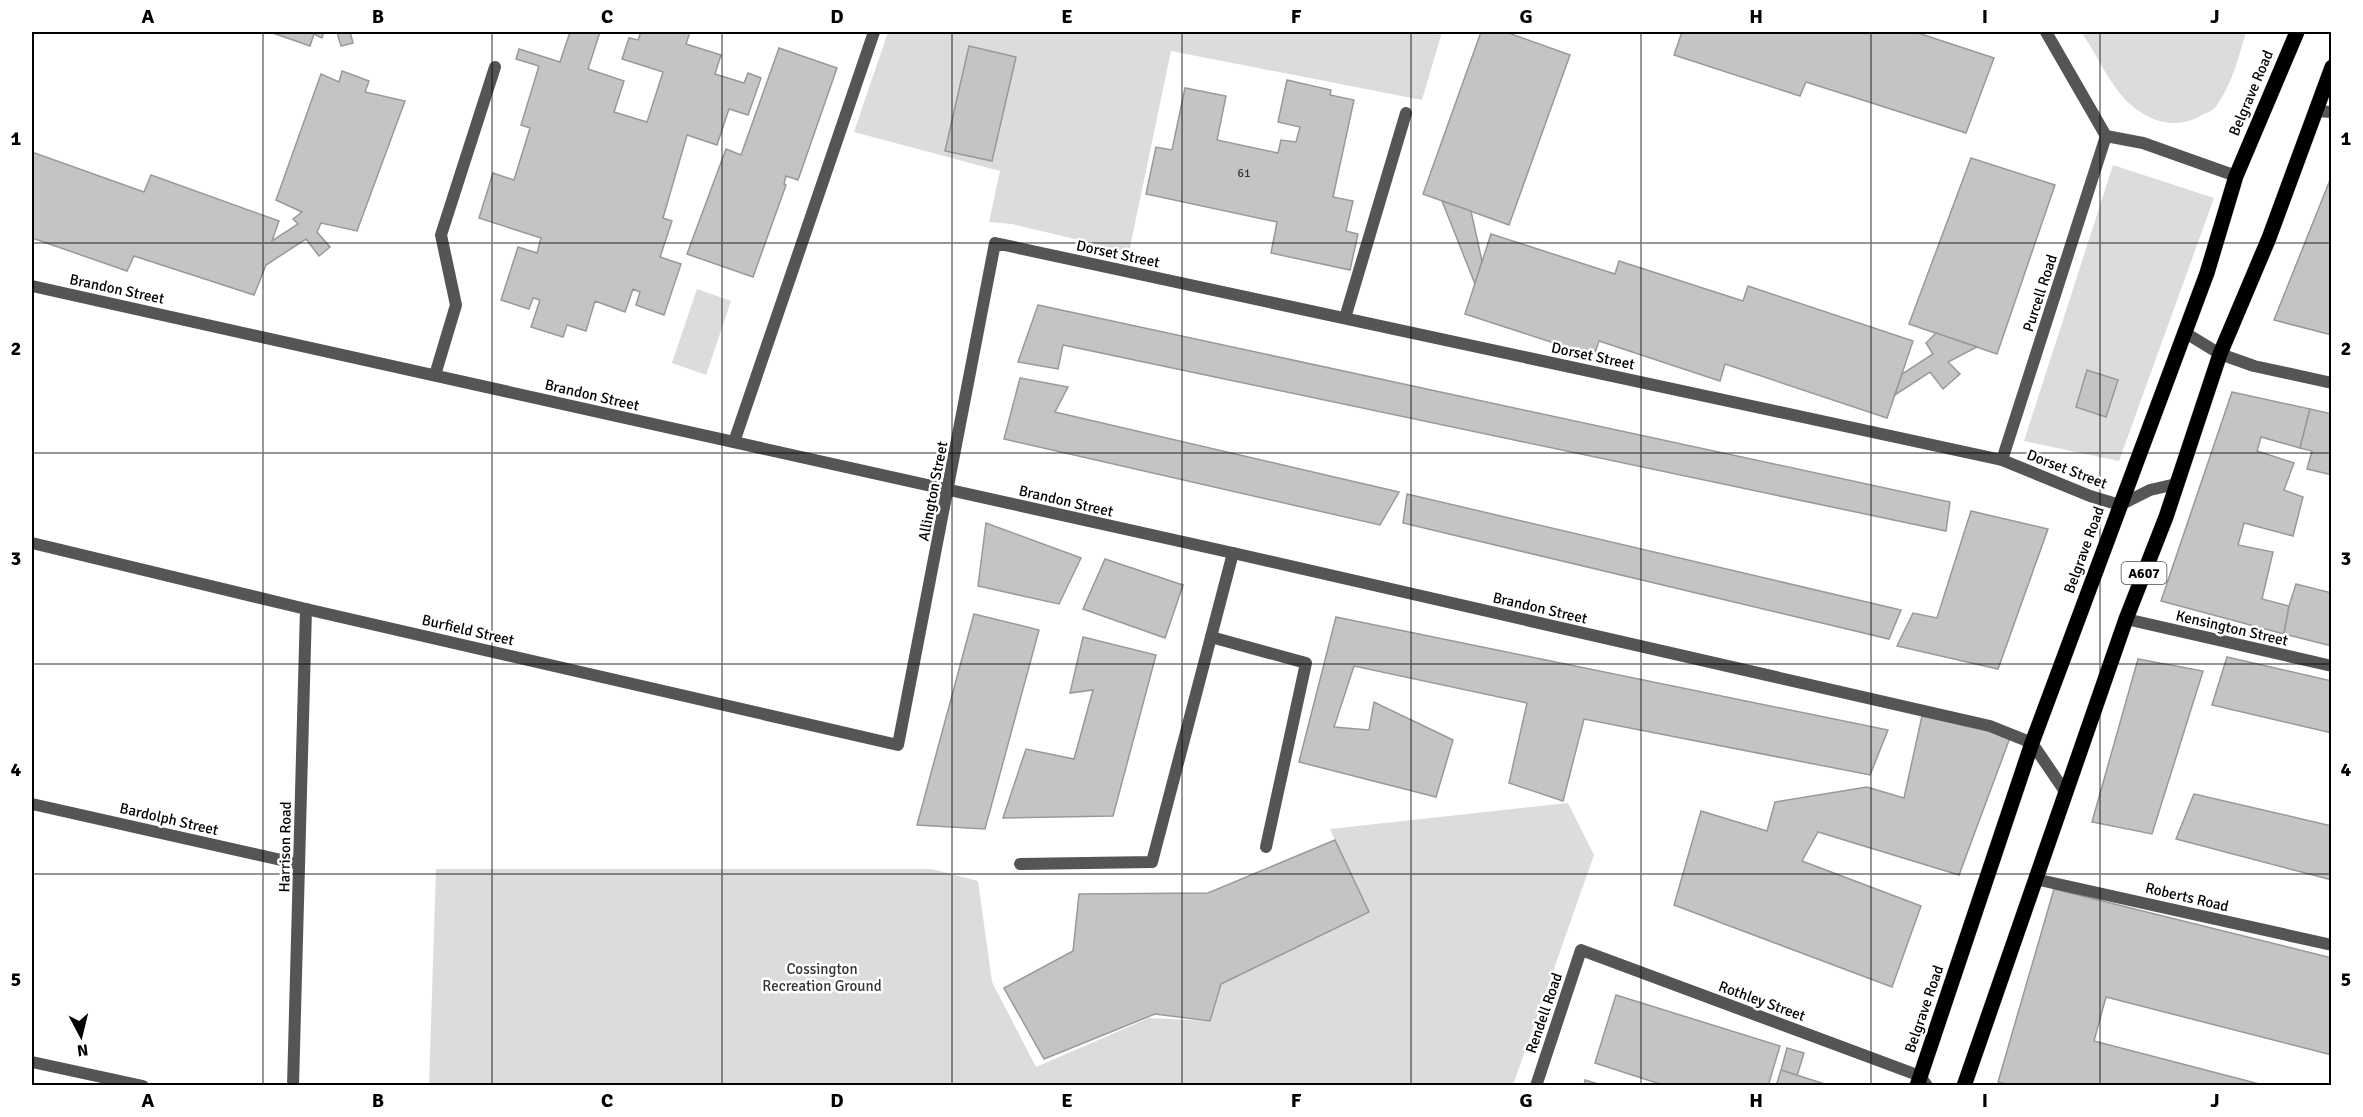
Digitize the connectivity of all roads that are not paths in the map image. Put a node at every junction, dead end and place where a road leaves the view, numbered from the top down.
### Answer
1 (874, 32) edge
2 (2046, 32) edge
3 (2297, 32) edge
4 (495, 67) dead end
5 (2331, 67) edge
6 (2324, 112) edge
7 (1406, 113) dead end
8 (2106, 136) junction
9 (2236, 176) junction
10 (995, 243) joint
11 (32, 286) edge
12 (1345, 318) junction
13 (2184, 332) junction
14 (2220, 354) junction
15 (435, 375) junction
16 (2331, 383) edge
17 (734, 442) junction
18 (2002, 460) junction
19 (2176, 484) junction
20 (949, 490) junction
21 (2120, 505) junction
22 (32, 543) edge
23 (1233, 553) junction
24 (306, 609) junction
25 (2126, 619) junction
26 (1211, 637) junction
27 (2331, 666) edge
28 (2032, 743) junction
29 (898, 745) joint
30 (2066, 793) junction
31 (32, 804) edge
32 (1266, 847) dead end
33 (299, 864) junction
34 (1020, 864) dead end
35 (2035, 879) junction
36 (2331, 945) edge
37 (1581, 950) joint
38 (32, 1062) edge
39 (1921, 1082) edge
40 (143, 1086) edge
41 (293, 1086) edge
42 (1536, 1086) edge
43 (1964, 1086) edge

1 - 17 street
2 - 8 street
3 - 9 main road, Belgrave Road / A607
4 - 15 street
5 - 6 main road, A607
6 - 14 main road, A607
7 - 12 street
8 - 9 street
8 - 18 street, Purcell Road
9 - 13 main road, Belgrave Road / A607
10 - 12 street, Dorset Street
10 - 20 street, Allington Street
11 - 15 street, Brandon Street
12 - 18 street, Dorset Street
13 - 14 street
13 - 21 main road, Belgrave Road / A607
14 - 16 street
14 - 19 main road, A607
15 - 17 street, Brandon Street
17 - 20 street, Brandon Street
18 - 21 street, Dorset Street
19 - 21 street, Dorset Street
19 - 25 main road, A607
20 - 23 street, Brandon Street
20 - 29 street, Allington Street
21 - 28 main road, Belgrave Road / A607
22 - 24 street, Burfield Street
23 - 26 street
23 - 28 street, Brandon Street
24 - 29 street, Burfield Street
24 - 33 street, Harrison Road
25 - 27 street, Kensington Street
25 - 30 main road, A607
26 - 32 street
26 - 34 street
28 - 30 street
28 - 39 main road, Belgrave Road / A607
30 - 35 main road, A607
31 - 33 street, Bardolph Street
33 - 41 street, Harrison Road
35 - 36 street, Roberts Road
35 - 43 main road, A607
37 - 39 street, Rothley Street
37 - 42 street, Rendell Road
38 - 40 street

